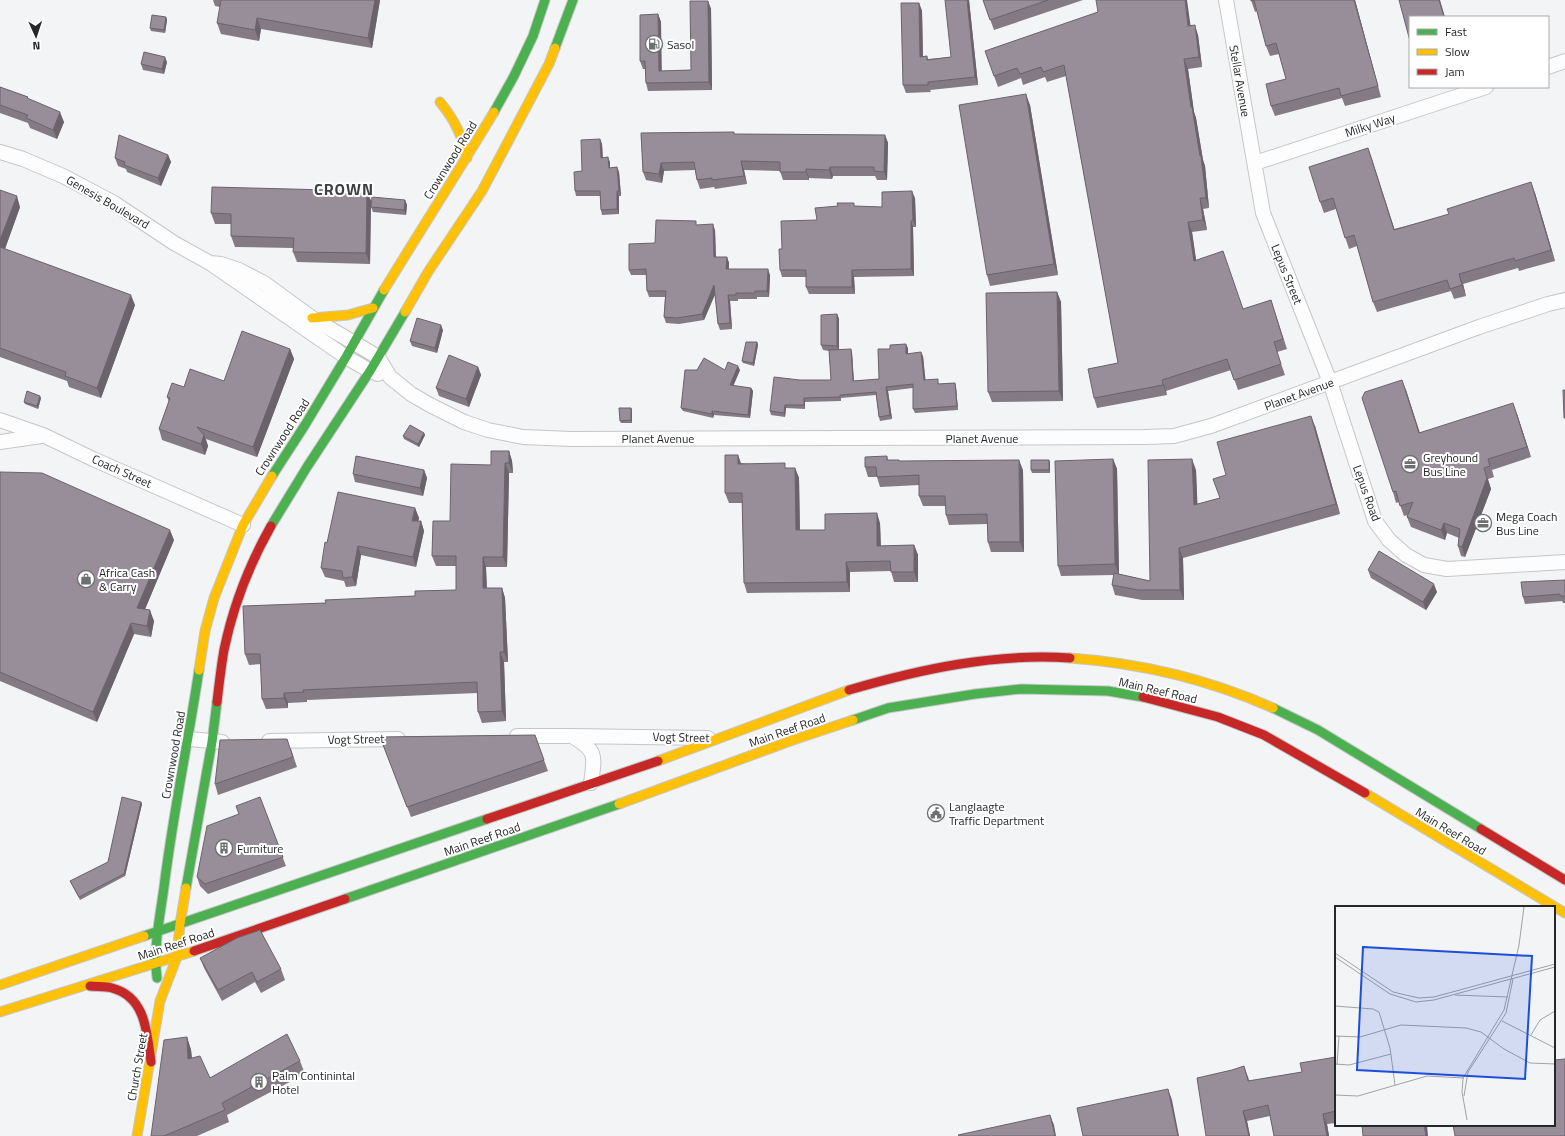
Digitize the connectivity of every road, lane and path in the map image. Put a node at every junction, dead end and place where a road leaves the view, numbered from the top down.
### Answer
1 (545, 0) edge
2 (573, 0) edge
3 (1226, 0) edge
4 (1565, 61) edge
5 (1549, 67) edge
6 (1483, 88) edge
7 (440, 102) dead end
8 (0, 152) edge
9 (466, 158) junction
10 (1255, 163) junction
11 (210, 263) junction
12 (1565, 300) edge
13 (372, 308) junction
14 (312, 318) junction
15 (354, 343) junction
16 (346, 357) junction
17 (378, 357) junction
18 (370, 371) junction
19 (390, 377) junction
20 (1330, 382) junction
21 (0, 420) edge
22 (43, 435) junction
23 (0, 442) edge
24 (243, 525) junction
25 (1565, 562) edge
26 (572, 736) junction
27 (505, 737) edge
28 (410, 738) edge
29 (718, 738) junction
30 (188, 740) junction
31 (252, 741) edge
32 (212, 742) junction
33 (232, 742) edge
34 (592, 783) junction
35 (1565, 880) edge
36 (1553, 906) edge
37 (1555, 907) edge
38 (1565, 913) edge
39 (180, 924) junction
40 (158, 931) junction
41 (177, 957) junction
42 (155, 963) junction
43 (0, 985) edge
44 (82, 986) junction
45 (160, 1002) junction
46 (0, 1012) edge
47 (151, 1062) junction
48 (137, 1136) edge

1 - 9 main road, Crownwood Road
2 - 17 main road
3 - 10 street, Stellar Avenue
4 - 5 street
6 - 10 street, Milky Way
7 - 9 main road
8 - 11 street, Genesis Boulevard
9 - 13 main road, Crownwood Road
10 - 20 street, Lepus Street
11 - 14 street, Genesis Boulevard
11 - 16 street, Genesis Boulevard
12 - 20 street, Planet Avenue
13 - 14 main road
13 - 15 main road, Crownwood Road
14 - 15 street, Genesis Boulevard
15 - 16 main road, Crownwood Road
15 - 17 street, Planet Avenue
16 - 18 street, Planet Avenue
16 - 24 main road, Crownwood Road
17 - 18 main road
17 - 19 street, Planet Avenue
18 - 19 street, Planet Avenue
18 - 32 main road
19 - 20 street, Planet Avenue
20 - 25 street, Lepus Road
21 - 22 street, Coach Street
22 - 23 street
22 - 24 street, Coach Street
24 - 30 main road, Crownwood Road
26 - 27 street, Vogt Street
26 - 29 street, Vogt Street
26 - 34 street
28 - 31 street, Vogt Street
29 - 34 main road, Main Reef Road
29 - 35 main road, Main Reef Road
30 - 32 street
30 - 40 main road, Crownwood Road
32 - 33 street
32 - 39 main road
34 - 39 main road, Main Reef Road
36 - 41 main road, Main Reef Road
37 - 38 main road, Main Reef Road
39 - 40 main road, Main Reef Road
39 - 41 main road, Church Street
40 - 42 main road, Church Street
40 - 43 main road, Main Reef Road
41 - 42 main road, Main Reef Road
41 - 45 main road, Church Street
42 - 44 main road, Main Reef Road
42 - 45 main road, Church Street
44 - 46 main road, Main Reef Road
44 - 47 main road
45 - 47 main road, Church Street
47 - 48 main road, Church Street

